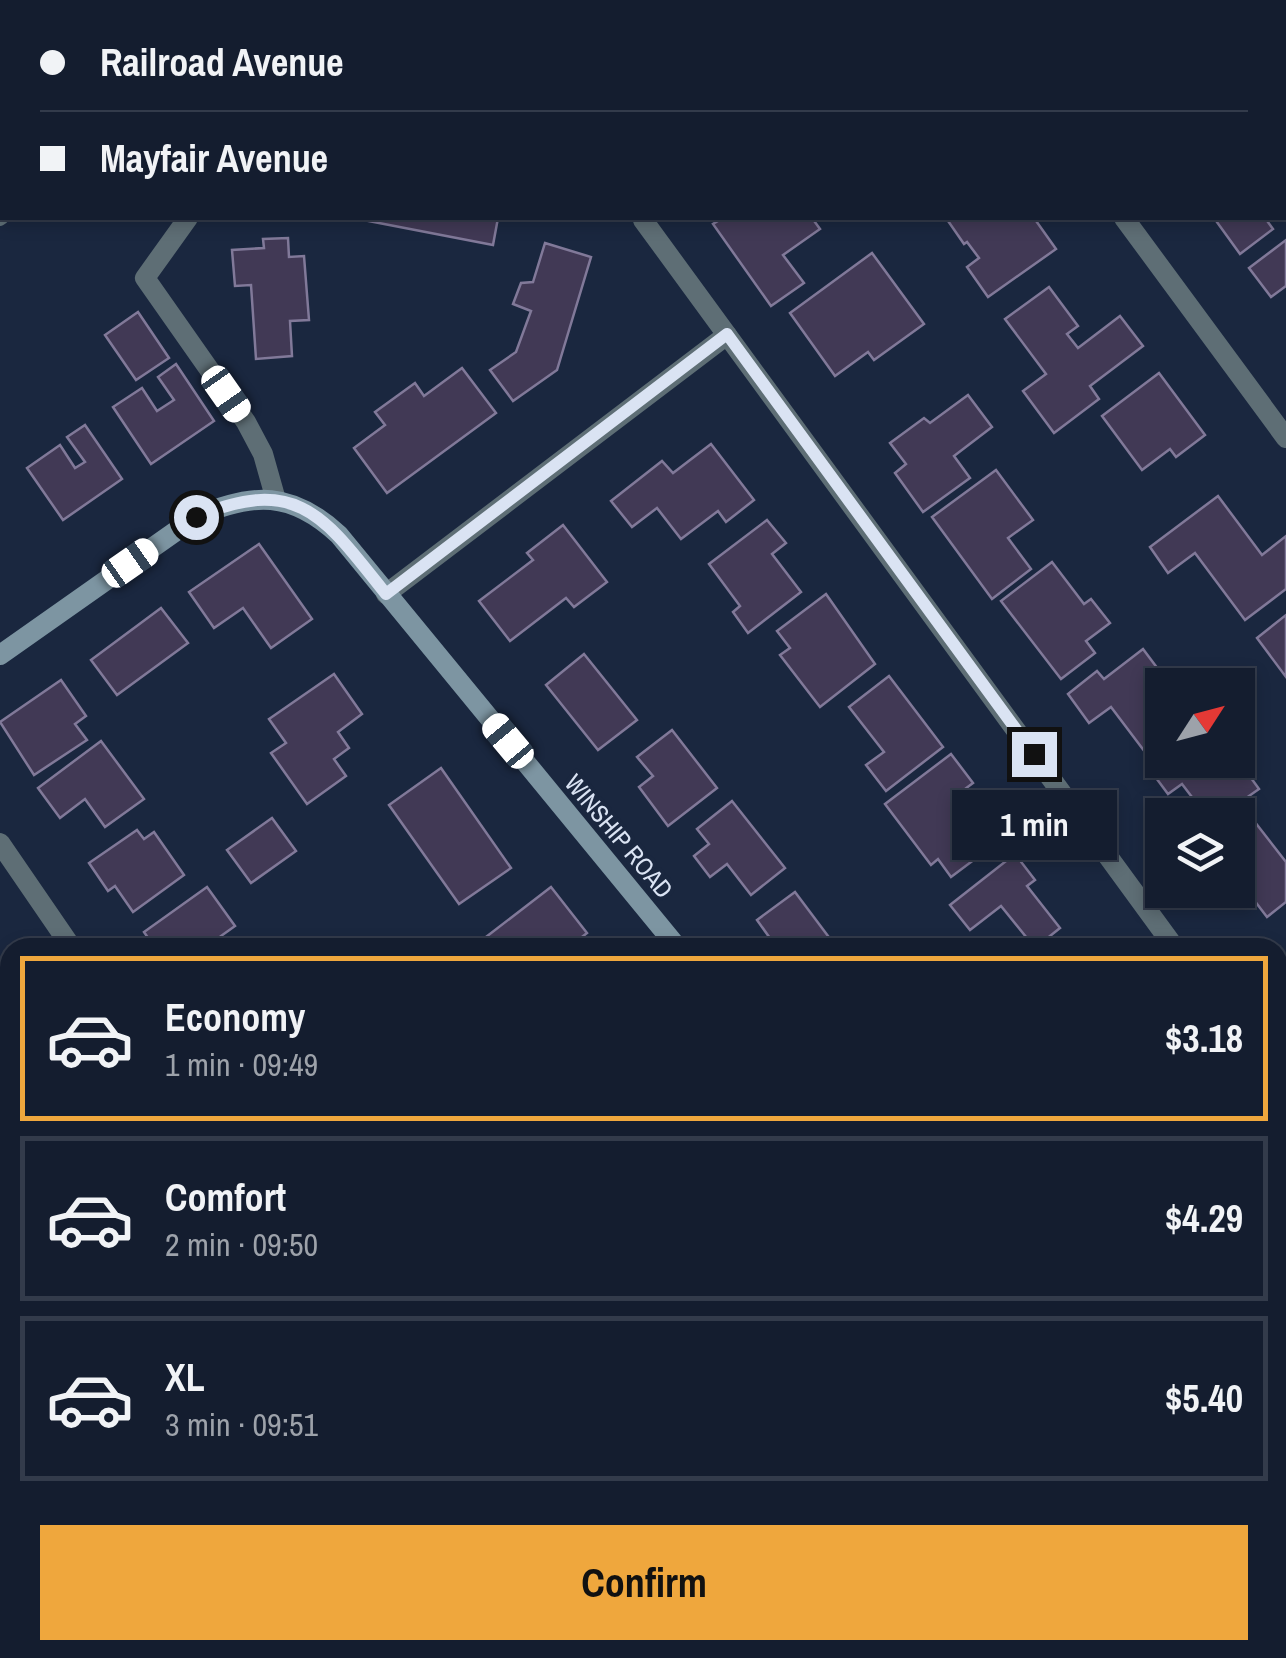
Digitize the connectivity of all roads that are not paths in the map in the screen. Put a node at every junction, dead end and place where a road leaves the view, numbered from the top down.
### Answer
1 (187, 220) edge
2 (643, 220) edge
3 (1125, 220) edge
4 (727, 334) junction
5 (1286, 438) edge
6 (276, 500) junction
7 (386, 594) junction
8 (0, 656) edge
9 (0, 843) edge
10 (65, 938) edge
11 (670, 938) edge
12 (1169, 938) edge

1 - 6 street
2 - 4 street
3 - 5 street
4 - 7 street
4 - 12 street
6 - 7 street, WINSHIP ROAD
6 - 8 street
7 - 11 street, WINSHIP ROAD
9 - 10 street

